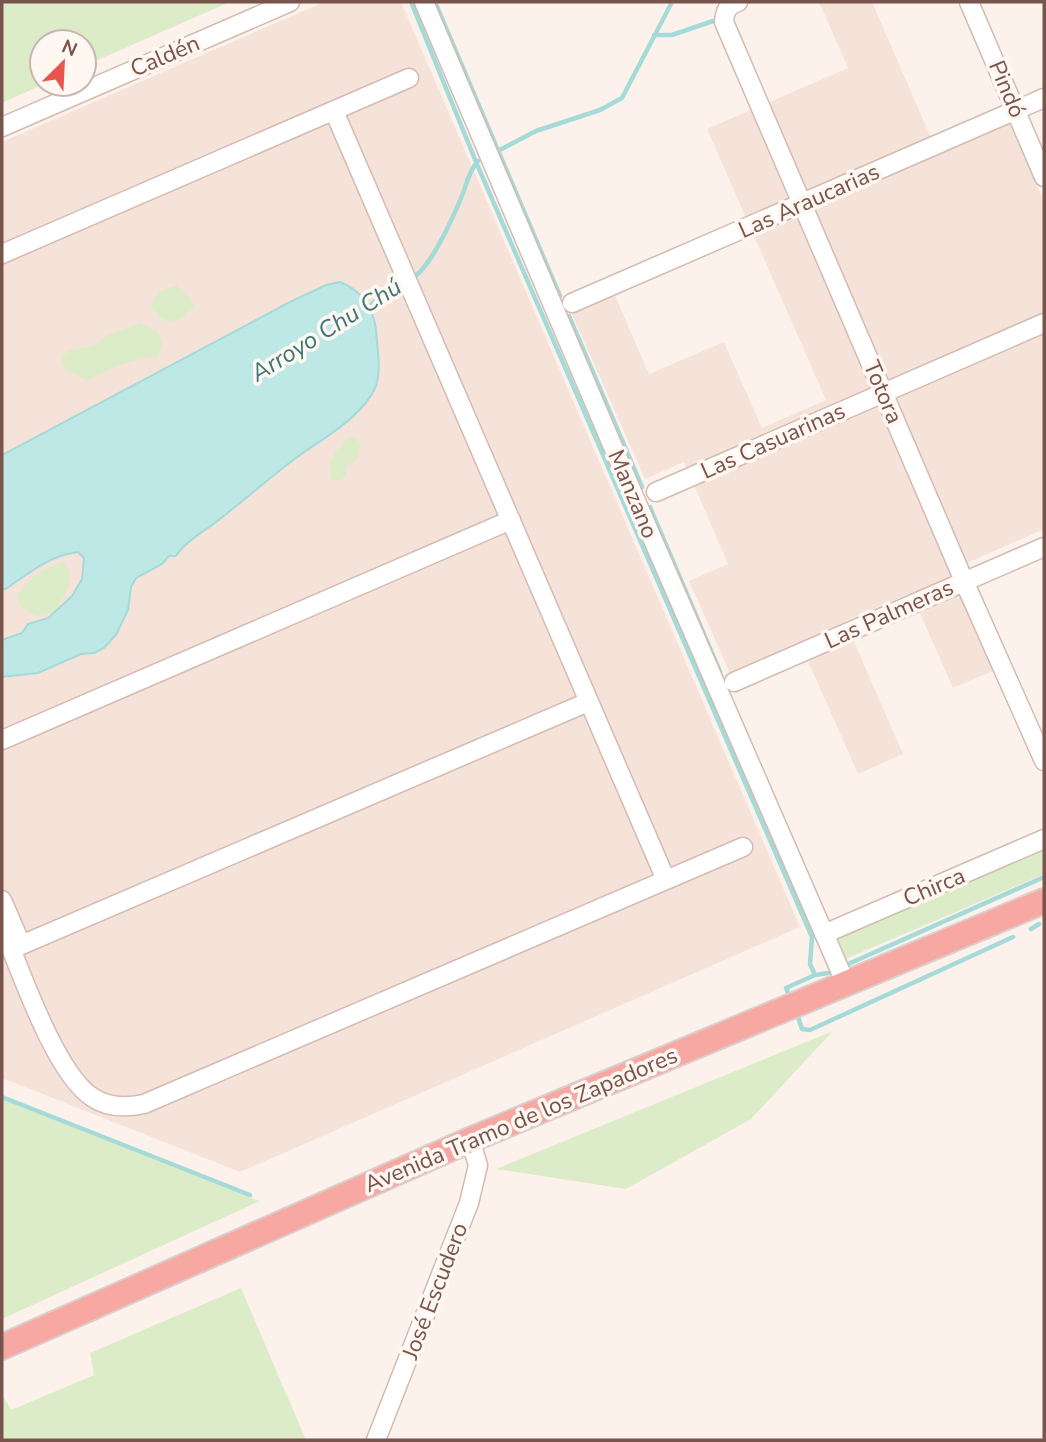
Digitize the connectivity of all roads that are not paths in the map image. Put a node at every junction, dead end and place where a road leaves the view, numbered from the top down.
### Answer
1 (290, 2) edge
2 (424, 2) edge
3 (738, 2) edge
4 (970, 2) edge
5 (409, 78) dead end
6 (1044, 97) edge
7 (1016, 110) junction
8 (334, 111) junction
9 (2, 127) edge
10 (1044, 177) edge
11 (802, 204) junction
12 (2, 254) edge
13 (572, 303) dead end
14 (1044, 323) edge
15 (883, 393) junction
16 (656, 492) dead end
17 (511, 520) junction
18 (1044, 547) edge
19 (964, 581) junction
20 (734, 682) dead end
21 (588, 702) junction
22 (2, 740) edge
23 (1044, 761) edge
24 (1044, 839) edge
25 (743, 847) dead end
26 (666, 880) junction
27 (2, 900) edge
28 (1044, 901) edge
29 (2, 926) edge
30 (824, 934) junction
31 (17, 947) junction
32 (846, 984) junction
33 (470, 1140) junction
34 (2, 1348) edge
35 (376, 1440) edge

1 - 9 street, Caldén
2 - 30 street, Manzano
3 - 11 street, Totora
4 - 7 street, Pindó
5 - 8 street
6 - 7 street, Las Araucarias
7 - 10 street, Pindó
7 - 11 street, Las Araucarias
8 - 12 street
8 - 17 street
11 - 13 street, Las Araucarias
11 - 15 street, Totora
14 - 15 street, Las Casuarinas
15 - 16 street, Las Casuarinas
15 - 19 street, Totora
17 - 21 street
17 - 22 street
18 - 19 street, Las Palmeras
19 - 20 street, Las Palmeras
19 - 23 street, Totora
21 - 26 street
21 - 31 street
24 - 30 street, Chirca
25 - 26 street
26 - 31 street
27 - 31 street
28 - 32 highway, Avenida Tramo de los Zapadores
29 - 31 street
30 - 32 street, Manzano
32 - 33 highway, Avenida Tramo de los Zapadores
33 - 34 highway, Avenida Tramo de los Zapadores
33 - 35 street, José Escudero

